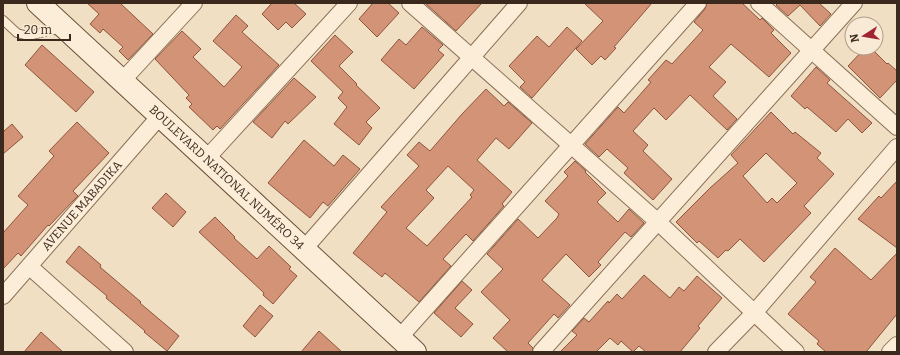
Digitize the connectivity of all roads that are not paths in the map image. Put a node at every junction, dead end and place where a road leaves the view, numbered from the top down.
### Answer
1 (38, 3) edge
2 (194, 3) edge
3 (349, 3) edge
4 (410, 3) edge
5 (519, 3) edge
6 (698, 3) edge
7 (759, 3) edge
8 (854, 3) edge
9 (3, 20) edge
10 (64, 28) junction
11 (811, 50) junction
12 (472, 58) junction
13 (122, 81) junction
14 (160, 116) junction
15 (897, 127) edge
16 (571, 145) junction
17 (897, 147) edge
18 (207, 158) junction
19 (657, 222) junction
20 (304, 249) junction
21 (30, 267) junction
22 (3, 296) edge
23 (754, 313) junction
24 (897, 345) edge
25 (408, 347) edge
26 (125, 352) edge
27 (541, 352) edge
28 (716, 352) edge
29 (796, 352) edge
30 (890, 352) edge

1 - 10 main road, BOULEVARD NATIONAL NUMÉRO 34
2 - 13 street
3 - 18 street
4 - 12 street
5 - 12 street
6 - 16 street
7 - 11 street
8 - 11 street
9 - 10 lane
10 - 13 main road, BOULEVARD NATIONAL NUMÉRO 34
11 - 15 street
11 - 19 street
12 - 16 street
12 - 20 street
13 - 14 main road, BOULEVARD NATIONAL NUMÉRO 34
14 - 18 main road, BOULEVARD NATIONAL NUMÉRO 34
14 - 21 street, AVENUE MABADIKA
16 - 19 street
16 - 25 street
17 - 23 street
18 - 20 main road, BOULEVARD NATIONAL NUMÉRO 34
19 - 23 street
19 - 27 street
20 - 25 main road, BOULEVARD NATIONAL NUMÉRO 34
21 - 22 street, AVENUE MABADIKA
21 - 26 street
23 - 28 street
23 - 29 street
24 - 30 street

